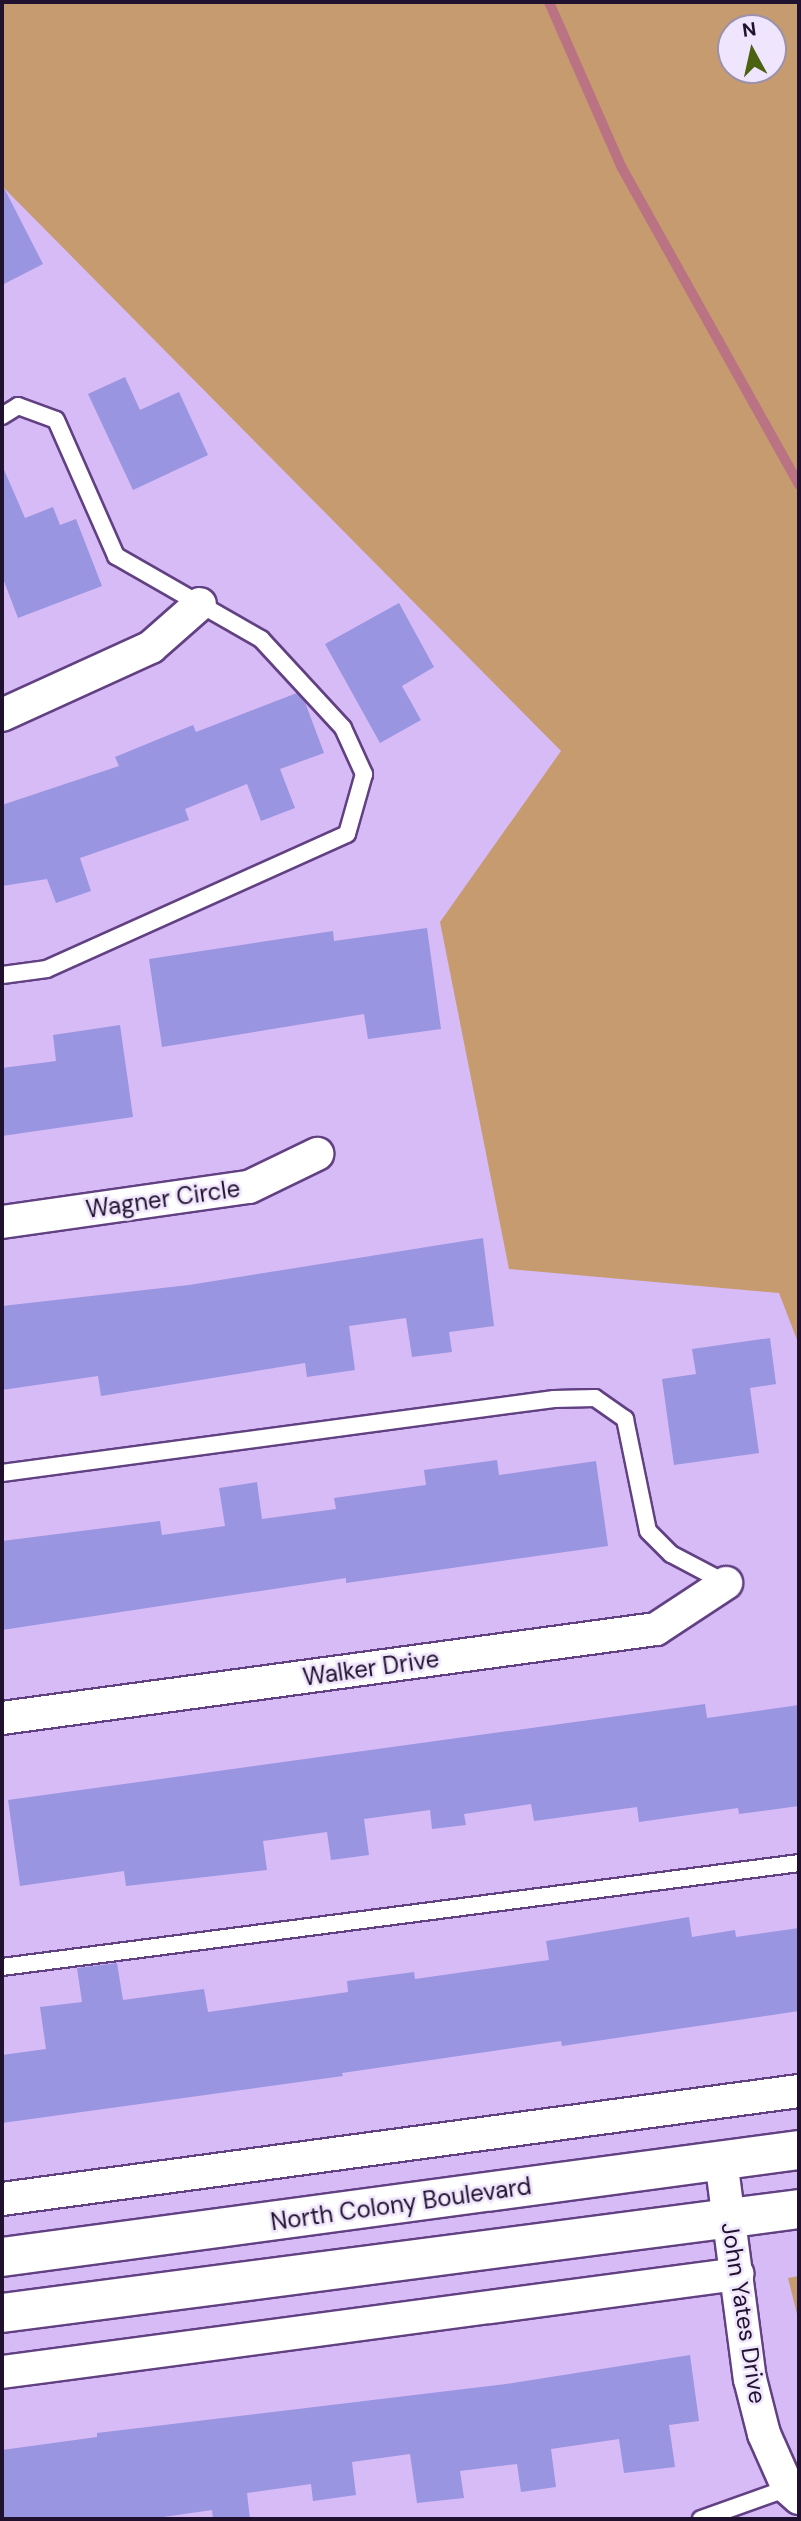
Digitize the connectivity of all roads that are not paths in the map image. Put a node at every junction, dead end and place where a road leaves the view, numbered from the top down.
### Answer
1 (2, 416) edge
2 (200, 604) junction
3 (2, 715) edge
4 (2, 975) edge
5 (317, 1154) dead end
6 (2, 1222) edge
7 (2, 1474) edge
8 (726, 1583) joint
9 (2, 1718) edge
10 (799, 1863) edge
11 (2, 1967) edge
12 (799, 2091) edge
13 (799, 2150) edge
14 (721, 2161) junction
15 (2, 2199) edge
16 (799, 2209) edge
17 (730, 2218) junction
18 (2, 2257) edge
19 (737, 2274) junction
20 (2, 2313) edge
21 (2, 2372) edge
22 (794, 2493) edge
23 (701, 2519) edge

1 - 2 lane
2 - 3 street
2 - 4 lane
5 - 6 street, Wagner Circle
7 - 8 lane
8 - 9 street, Walker Drive
10 - 11 lane
12 - 15 street
13 - 14 main road, North Colony Boulevard
14 - 17 street, John Yates Drive
14 - 18 main road, North Colony Boulevard
16 - 17 main road
17 - 19 street, John Yates Drive
17 - 20 main road
19 - 21 street
19 - 22 street, John Yates Drive
22 - 23 lane

